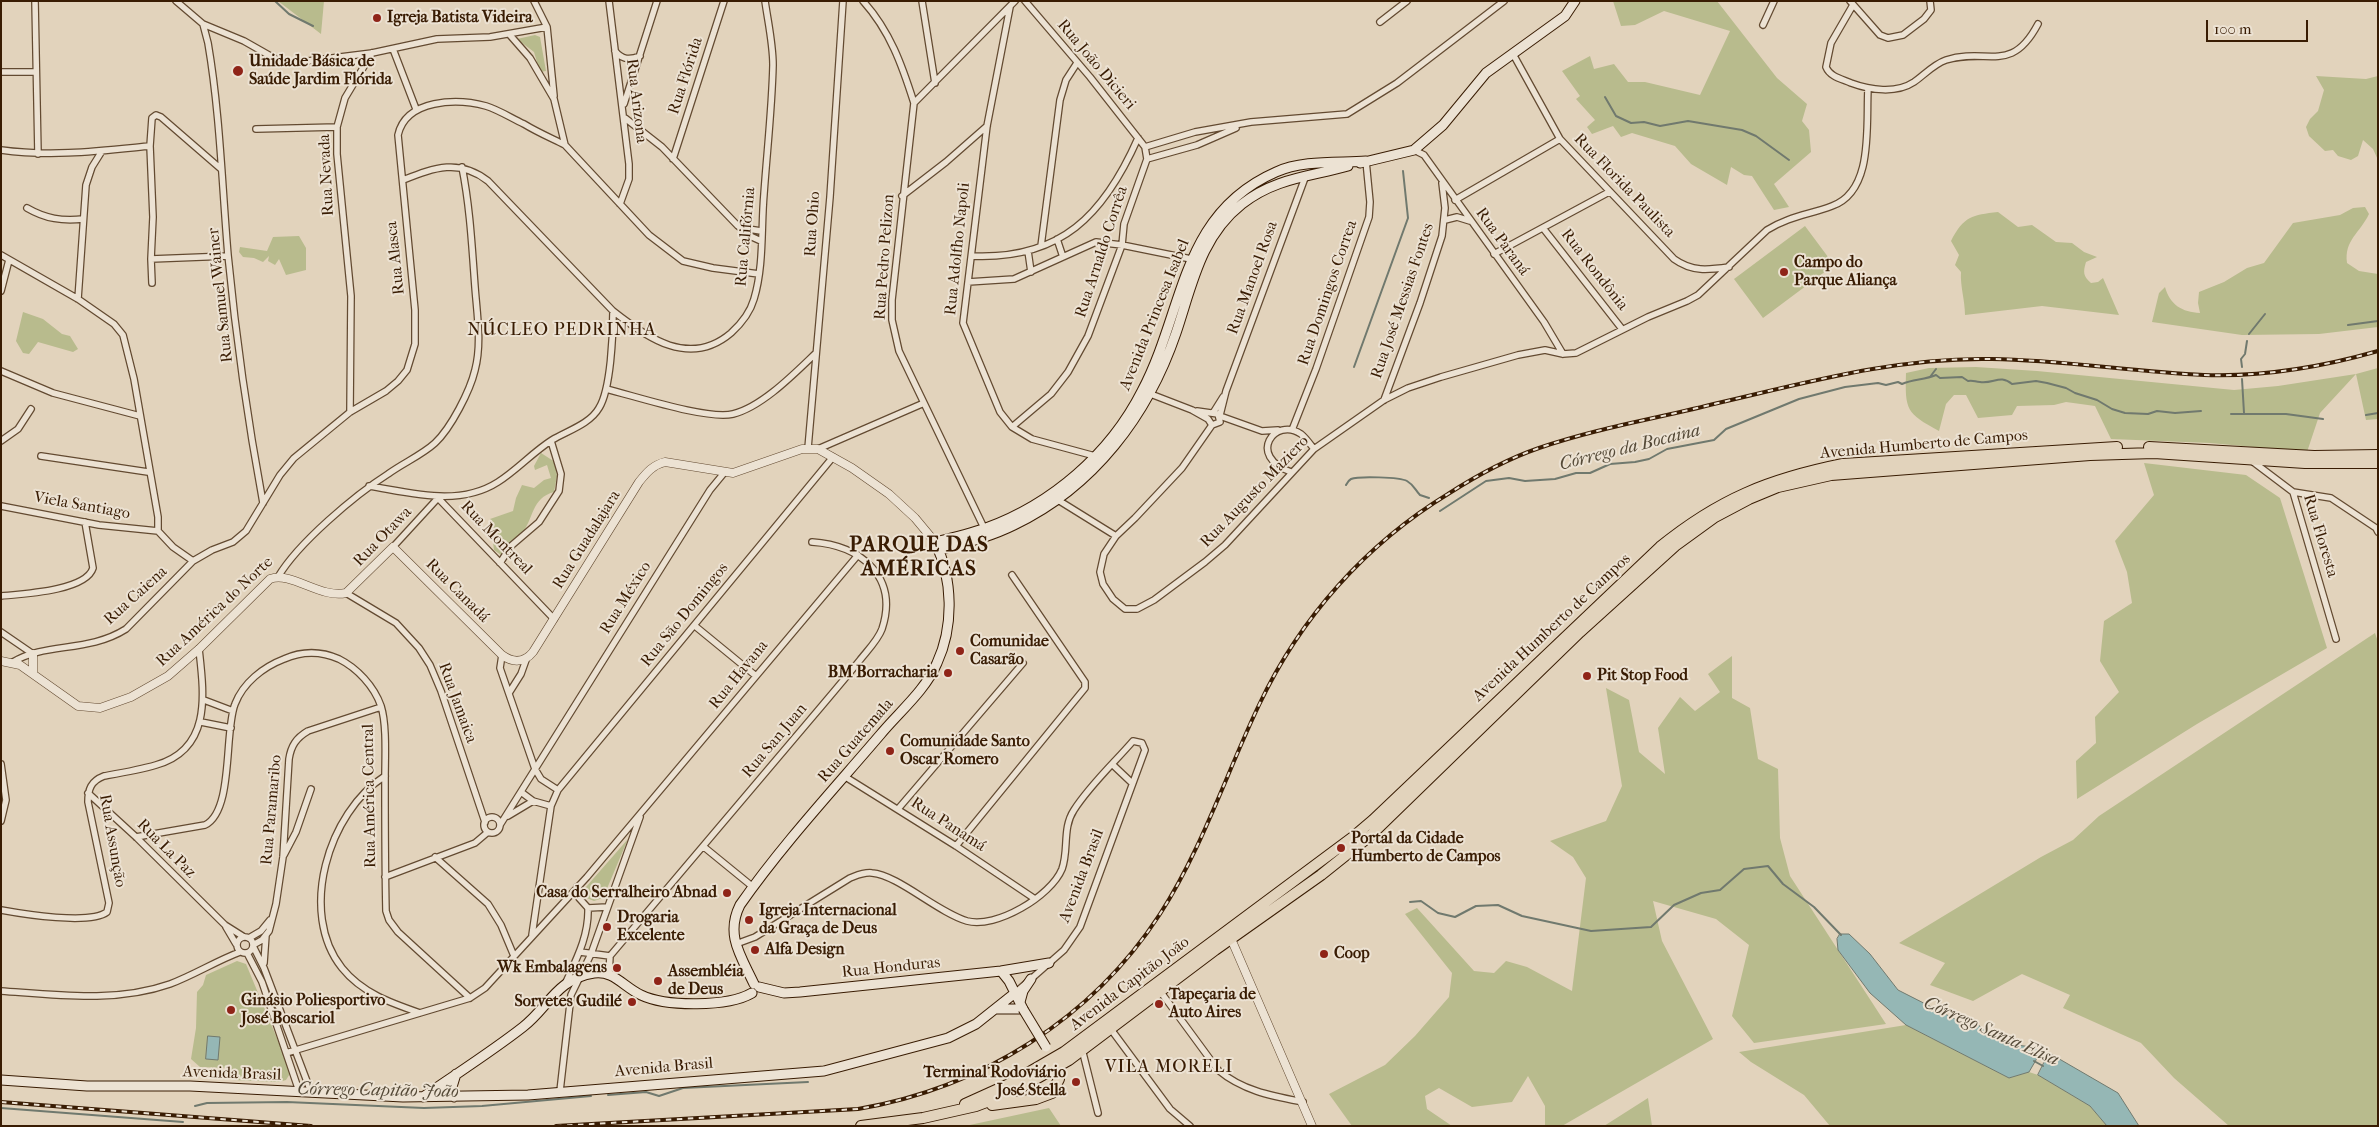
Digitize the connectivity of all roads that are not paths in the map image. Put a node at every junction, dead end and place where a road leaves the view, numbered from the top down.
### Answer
1 (35, 1) edge
2 (176, 1) edge
3 (534, 1) edge
4 (609, 1) edge
5 (657, 1) edge
6 (724, 1) edge
7 (765, 1) edge
8 (843, 1) edge
9 (863, 1) edge
10 (922, 1) edge
11 (1015, 1) edge
12 (1024, 1) edge
13 (1407, 1) edge
14 (1504, 1) edge
15 (1575, 1) edge
16 (1774, 1) edge
17 (1930, 1) edge
18 (1851, 3) edge
19 (1010, 7) junction
20 (1380, 22) dead end
21 (203, 24) junction
22 (2038, 24) dead end
23 (1763, 25) dead end
24 (546, 27) junction
25 (508, 34) junction
26 (393, 48) junction
27 (615, 51) junction
28 (372, 53) junction
29 (1513, 54) junction
30 (640, 56) junction
31 (1077, 63) junction
32 (1, 72) edge
33 (35, 72) junction
34 (935, 83) junction
35 (1868, 89) junction
36 (554, 99) junction
37 (914, 103) junction
38 (624, 106) junction
39 (416, 109) junction
40 (625, 118) junction
41 (1242, 124) junction
42 (987, 126) junction
43 (337, 127) junction
44 (256, 129) dead end
45 (1138, 138) junction
46 (1560, 139) junction
47 (565, 145) junction
48 (150, 146) junction
49 (1145, 147) junction
50 (1, 150) edge
51 (1414, 150) junction
52 (102, 151) junction
53 (38, 154) junction
54 (673, 159) junction
55 (1147, 159) junction
56 (1366, 161) junction
57 (462, 167) junction
58 (222, 169) junction
59 (1306, 175) junction
60 (403, 180) junction
61 (1442, 180) junction
62 (1609, 192) junction
63 (902, 196) junction
64 (1456, 200) junction
65 (620, 204) junction
66 (27, 208) dead end
67 (83, 219) junction
68 (1445, 220) junction
69 (1471, 221) junction
70 (738, 226) junction
71 (1543, 228) junction
72 (761, 231) junction
73 (1057, 239) junction
74 (760, 242) junction
75 (1122, 245) junction
76 (1042, 246) junction
77 (1028, 251) junction
78 (1494, 254) junction
79 (1, 255) edge
80 (228, 256) junction
81 (972, 256) junction
82 (1062, 258) junction
83 (151, 259) junction
84 (9, 260) junction
85 (1195, 260) junction
86 (1729, 267) junction
87 (1031, 272) junction
88 (759, 274) junction
89 (968, 282) junction
90 (152, 283) dead end
91 (1, 291) edge
92 (78, 299) junction
93 (613, 311) junction
94 (1622, 329) junction
95 (816, 353) junction
96 (1564, 354) junction
97 (1, 371) edge
98 (606, 389) junction
99 (1226, 391) junction
100 (1147, 392) junction
101 (1384, 400) junction
102 (924, 403) junction
103 (31, 409) dead end
104 (350, 412) junction
105 (140, 416) junction
106 (1220, 416) junction
107 (1210, 418) junction
108 (1219, 423) junction
109 (1238, 424) junction
110 (1012, 427) junction
111 (1281, 430) junction
112 (1292, 430) junction
113 (1262, 431) junction
114 (1, 441) edge
115 (551, 441) junction
116 (1268, 445) junction
117 (805, 448) junction
118 (818, 449) junction
119 (1314, 449) junction
120 (2090, 452) junction
121 (2241, 452) junction
122 (2378, 454) edge
123 (41, 456) dead end
124 (1095, 456) junction
125 (833, 457) junction
126 (2251, 460) junction
127 (2378, 463) edge
128 (148, 472) junction
129 (1291, 472) junction
130 (724, 473) junction
131 (369, 486) junction
132 (2293, 492) junction
133 (438, 498) junction
134 (1058, 500) junction
135 (263, 503) junction
136 (1, 506) edge
137 (85, 522) junction
138 (2377, 529) edge
139 (158, 531) junction
140 (986, 532) junction
141 (1116, 536) junction
142 (812, 542) dead end
143 (937, 546) junction
144 (393, 547) junction
145 (858, 556) junction
146 (194, 561) junction
147 (500, 563) junction
148 (1012, 575) dead end
149 (278, 577) junction
150 (346, 593) junction
151 (1, 596) edge
152 (554, 619) junction
153 (695, 626) junction
154 (1, 632) edge
155 (2336, 639) dead end
156 (199, 648) junction
157 (33, 654) junction
158 (502, 655) junction
159 (1, 660) edge
160 (526, 660) junction
161 (14, 662) junction
162 (1023, 663) dead end
163 (25, 669) junction
164 (33, 674) junction
165 (756, 676) junction
166 (1516, 688) junction
167 (509, 693) junction
168 (204, 700) junction
169 (381, 706) junction
170 (233, 711) junction
171 (201, 722) junction
172 (231, 728) junction
173 (1, 764) edge
174 (1112, 765) junction
175 (535, 769) junction
176 (385, 776) junction
177 (844, 776) junction
178 (1132, 783) junction
179 (312, 789) dead end
180 (558, 790) junction
181 (521, 792) junction
182 (88, 793) junction
183 (533, 801) junction
184 (551, 806) junction
185 (511, 808) junction
186 (480, 809) junction
187 (898, 809) junction
188 (641, 814) junction
189 (507, 817) junction
190 (494, 818) junction
191 (1, 821) edge
192 (485, 822) junction
193 (500, 825) junction
194 (488, 832) junction
195 (136, 837) junction
196 (956, 846) junction
197 (704, 847) junction
198 (283, 857) junction
199 (436, 857) junction
200 (1317, 864) joint
201 (1321, 875) joint
202 (385, 877) junction
203 (577, 887) junction
204 (753, 887) junction
205 (568, 897) junction
206 (578, 898) junction
207 (1035, 899) junction
208 (607, 907) junction
209 (588, 908) junction
210 (1, 910) edge
211 (273, 916) junction
212 (224, 925) junction
213 (1229, 934) junction
214 (266, 935) junction
215 (531, 936) junction
216 (246, 937) junction
217 (736, 944) junction
218 (253, 945) junction
219 (238, 947) junction
220 (580, 952) junction
221 (247, 953) junction
222 (591, 954) junction
223 (514, 956) junction
224 (610, 956) junction
225 (1050, 963) junction
226 (264, 968) junction
227 (1001, 971) junction
228 (609, 974) junction
229 (581, 976) junction
230 (1031, 979) junction
231 (566, 982) junction
232 (755, 988) junction
233 (1, 991) edge
234 (1160, 991) junction
235 (1013, 994) junction
236 (470, 998) junction
237 (1020, 1008) junction
238 (995, 1009) junction
239 (420, 1013) junction
240 (1110, 1028) junction
241 (1082, 1049) junction
242 (295, 1050) junction
243 (286, 1053) junction
244 (1049, 1056) junction
245 (456, 1074) junction
246 (1, 1080) edge
247 (1010, 1089) junction
248 (299, 1091) junction
249 (560, 1091) junction
250 (311, 1092) junction
251 (423, 1097) junction
252 (454, 1097) junction
253 (1027, 1100) junction
254 (1303, 1102) junction
255 (976, 1106) junction
256 (950, 1110) junction
257 (1098, 1113) dead end
258 (861, 1126) edge
259 (1190, 1126) edge
260 (1312, 1126) edge

1 - 33 street
2 - 21 street
3 - 24 street
4 - 27 street, Rua Arizona
5 - 30 street
6 - 54 street, Rua Flórida
7 - 72 street, Rua Califórnia
8 - 95 street, Rua Ohio
9 - 37 street
10 - 34 street
11 - 19 street
12 - 31 street, Rua João Dicieri
13 - 20 street
14 - 41 street
15 - 29 main road, Avenida Princesa Isabel
16 - 23 street
17 - 18 street
18 - 35 street
19 - 34 street
19 - 42 street, Rua Adolfho Napoli
21 - 28 street
21 - 58 street, Rua Samuel Wainer
22 - 35 street
24 - 25 street
24 - 36 street
25 - 26 street
25 - 36 street
26 - 28 street
26 - 39 street
27 - 30 street
27 - 38 street, Rua Arizona
28 - 43 street, Rua Nevada
29 - 46 street, Rua Florida Paulista
29 - 51 main road, Avenida Princesa Isabel
30 - 38 street
31 - 45 street, Rua João Dicieri
31 - 76 street
32 - 33 street
33 - 53 street
34 - 37 street
35 - 86 street, Rua Augusto Maziero
36 - 47 street
37 - 63 street, Rua Pedro Pelizon
38 - 40 street, Rua Arizona
39 - 47 street
39 - 60 street, Rua Alasca
40 - 54 street
40 - 65 street, Rua Arizona
41 - 49 street
41 - 55 street
42 - 63 street
42 - 81 street, Rua Adolfho Napoli
43 - 44 street
43 - 104 street, Rua Nevada
45 - 49 street, Rua João Dicieri
45 - 73 street
46 - 62 street, Rua Florida Paulista
46 - 64 street
47 - 65 street
48 - 52 street
48 - 58 street
48 - 83 street
49 - 55 street, Rua Arnaldo Corrêa
50 - 53 street
51 - 56 main road, Avenida Princesa Isabel
51 - 61 street, Rua Paraná
52 - 53 street
52 - 67 street
54 - 70 street
55 - 75 street, Rua Arnaldo Corrêa
56 - 59 main road, Avenida Princesa Isabel
56 - 85 main road, Avenida Princesa Isabel
56 - 112 street, Rua Domingos Correa
57 - 60 street
57 - 93 street, Rua Califórnia
57 - 131 street, Rua América do Norte
58 - 80 street, Rua Samuel Wainer
59 - 85 main road, Avenida Princesa Isabel
59 - 99 street, Rua Manoel Rosa
60 - 104 street, Rua Alasca
61 - 64 street, Rua Paraná
61 - 68 street, Rua José Messias Fontes
62 - 71 street
62 - 86 street, Rua Florida Paulista
63 - 102 street, Rua Pedro Pelizon
64 - 69 street, Rua Paraná
65 - 88 street
66 - 67 street
67 - 92 street
68 - 69 street
68 - 101 street, Rua José Messias Fontes
69 - 78 street, Rua Paraná
70 - 72 street
70 - 74 street
71 - 78 street
71 - 94 street, Rua Rondônia
72 - 74 street, Rua Califórnia
73 - 76 street
73 - 82 street
74 - 88 street, Rua Califórnia
75 - 82 street
75 - 85 street
75 - 110 street, Rua Arnaldo Corrêa
76 - 77 street
77 - 81 street
77 - 87 street
78 - 96 street, Rua Paraná
79 - 84 street
80 - 83 street
80 - 135 street, Rua Samuel Wainer
81 - 89 street, Rua Adolfho Napoli
82 - 87 street
83 - 90 street
84 - 91 street
84 - 92 street
85 - 100 main road, Avenida Princesa Isabel
86 - 94 street, Rua Augusto Maziero
87 - 89 street
88 - 93 street, Rua Califórnia
89 - 110 street, Rua Adolfho Napoli
92 - 105 street
93 - 98 street
94 - 96 street, Rua Augusto Maziero
95 - 98 street
95 - 117 street, Rua Ohio
96 - 101 street, Rua Augusto Maziero
97 - 105 street
98 - 115 street
99 - 106 street, Rua Manoel Rosa
99 - 107 street, Rua Manoel Rosa
100 - 107 street
100 - 124 main road, Avenida Princesa Isabel
100 - 134 main road, Avenida Princesa Isabel
101 - 119 street, Rua Augusto Maziero
102 - 118 street
102 - 140 street, Rua Pedro Pelizon
103 - 114 street
104 - 135 street, Rua Alasca
105 - 128 street
106 - 107 street
106 - 108 street, Rua Manoel Rosa
106 - 109 street
107 - 108 street
107 - 141 street, Rua Manoel Rosa
108 - 109 street
109 - 113 street
110 - 124 street, Rua Adolfho Napoli
111 - 112 street
111 - 113 street
111 - 116 street
112 - 119 street
113 - 116 street
115 - 133 street
115 - 147 street
116 - 129 street
117 - 118 street, Rua Guatemala
117 - 130 street
118 - 125 street, Rua Guatemala
119 - 129 street, Rua Augusto Maziero
120 - 121 highway, Avenida Humberto de Campos
120 - 126 highway, Avenida Humberto de Campos
120 - 166 highway, Avenida Humberto de Campos
121 - 122 highway, Avenida Humberto de Campos
121 - 126 street, Rua Floresta
123 - 128 street
124 - 140 main road, Avenida Princesa Isabel
125 - 143 street, Rua Guatemala
125 - 153 street, Rua São Domingos
126 - 127 highway, Avenida Humberto de Campos
126 - 132 street, Rua Floresta
128 - 139 street
129 - 141 street, Rua Augusto Maziero
130 - 152 street, Rua Guadalajara
130 - 175 street, Rua México
131 - 133 street
131 - 149 street, Rua América do Norte
132 - 138 street
132 - 155 street, Rua Floresta
133 - 144 street, Rua Otawa
133 - 147 street, Rua Montreal
134 - 140 main road, Avenida Princesa Isabel
134 - 141 street
135 - 146 street
136 - 137 street, Viela Santiago
137 - 139 street, Viela Santiago
137 - 151 street
139 - 146 street
140 - 143 main road, Avenida Princesa Isabel
142 - 145 street, Rua San Juan
143 - 177 main road, Rua Guatemala
144 - 150 street, Rua Otawa
144 - 158 street, Rua Canadá
145 - 165 street, Rua Havana
145 - 197 street, Rua San Juan
146 - 157 street, Rua Caiena
147 - 152 street, Rua Montreal
148 - 196 street
149 - 150 street, Rua Jamaica
149 - 156 street, Rua América do Norte
150 - 186 street, Rua Jamaica
152 - 160 street, Rua Guadalajara
153 - 165 street
153 - 180 street, Rua São Domingos
154 - 157 street
156 - 164 street, Rua América do Norte
156 - 168 street, Rua Assunção
157 - 161 street, Rua Caiena
157 - 163 street
157 - 164 street
158 - 160 street
158 - 167 street
159 - 161 street, Rua América do Norte
160 - 167 street, Rua Guadalajara
161 - 163 street, Rua América do Norte
162 - 187 street
163 - 164 street, Rua América do Norte
165 - 188 street, Rua Havana
166 - 200 highway, Avenida Humberto de Campos
166 - 201 highway, Avenida Humberto de Campos
167 - 175 street
168 - 170 street
168 - 171 street, Rua Assunção
169 - 170 street, Rua América Central
169 - 176 street, Rua América Central
169 - 198 street, Rua Paramaribo
170 - 172 street, Rua América Central
171 - 172 street
171 - 182 street, Rua Assunção
172 - 195 street, Rua América Central
173 - 191 street
174 - 178 street
174 - 178 street, Avenida Brasil
174 - 207 street
175 - 180 street
175 - 181 street, Rua México
176 - 202 street, Rua América Central
176 - 239 street
177 - 187 street, Rua Panamá
177 - 204 main road, Rua Guatemala
178 - 225 street, Avenida Brasil
179 - 198 street
180 - 184 street, Rua São Domingos
181 - 183 street
181 - 185 street, Rua México
182 - 195 street, Rua La Paz
182 - 210 street, Rua Assunção
183 - 184 street
183 - 189 street
184 - 215 street, Rua São Domingos
185 - 189 street, Rua México
185 - 190 street, Rua México
186 - 190 street
186 - 192 street, Rua Jamaica
187 - 196 street, Rua Panamá
188 - 203 street, Rua Havana
188 - 208 street, Rua Havana
189 - 193 street, Rua México
190 - 192 street
190 - 193 street
192 - 194 street
193 - 194 street
194 - 199 street
195 - 212 street, Rua La Paz
196 - 207 street, Rua Panamá
197 - 204 street
197 - 224 street, Rua San Juan
198 - 211 street, Rua Paramaribo
199 - 202 street
199 - 223 street
200 - 213 highway, Avenida Capitão João
201 - 213 highway, Avenida Capitão João
202 - 236 street, Rua América Central
203 - 205 street, Rua Havana
203 - 206 street
204 - 217 main road, Rua Guatemala
205 - 206 street
205 - 215 street, Rua Havana
206 - 209 street
207 - 217 street
208 - 209 street
208 - 222 street, Rua Havana
209 - 220 street
211 - 214 street, Rua Paramaribo
211 - 216 street
212 - 216 street, Rua La Paz
212 - 219 street, Rua La Paz
213 - 234 highway, Avenida Capitão João
213 - 244 highway, Avenida Capitão João
213 - 254 street
214 - 218 street
214 - 226 street, Rua Paramaribo
215 - 223 street, Rua Havana
216 - 218 street
216 - 219 street
217 - 232 main road, Rua Guatemala
218 - 221 street
218 - 226 street
219 - 221 street
219 - 233 street
220 - 222 street
220 - 231 street
221 - 243 street
222 - 224 street
222 - 229 street, Rua Havana
223 - 236 street, Rua Havana
224 - 228 street
225 - 227 main road, Rua Honduras
225 - 230 street, Avenida Brasil
226 - 242 street
227 - 232 main road, Rua Honduras
227 - 235 main road
228 - 229 main road
228 - 232 main road
229 - 231 main road
229 - 249 street, Rua Havana
230 - 235 street, Avenida Brasil
230 - 237 main road
231 - 245 main road
234 - 240 highway, Avenida Capitão João
234 - 254 street
235 - 237 main road
235 - 238 main road, Avenida Brasil
236 - 239 street
237 - 238 main road
237 - 244 main road
238 - 249 main road, Avenida Brasil
239 - 242 street
240 - 241 highway, Avenida Capitão João
240 - 259 street
241 - 244 highway, Avenida Capitão João
241 - 257 street
242 - 243 street
242 - 250 street
243 - 248 street
244 - 247 highway, Avenida Capitão João
244 - 253 highway
245 - 251 main road
245 - 252 main road
246 - 248 main road, Avenida Brasil
247 - 253 highway
247 - 255 highway, Avenida Capitão João
247 - 256 highway, Avenida Capitão João
248 - 250 main road, Avenida Brasil
249 - 252 main road, Avenida Brasil
250 - 251 main road, Avenida Brasil
251 - 252 main road, Avenida Brasil
253 - 255 highway
254 - 260 street
255 - 256 highway, Avenida Capitão João
256 - 258 highway, Avenida Capitão João

